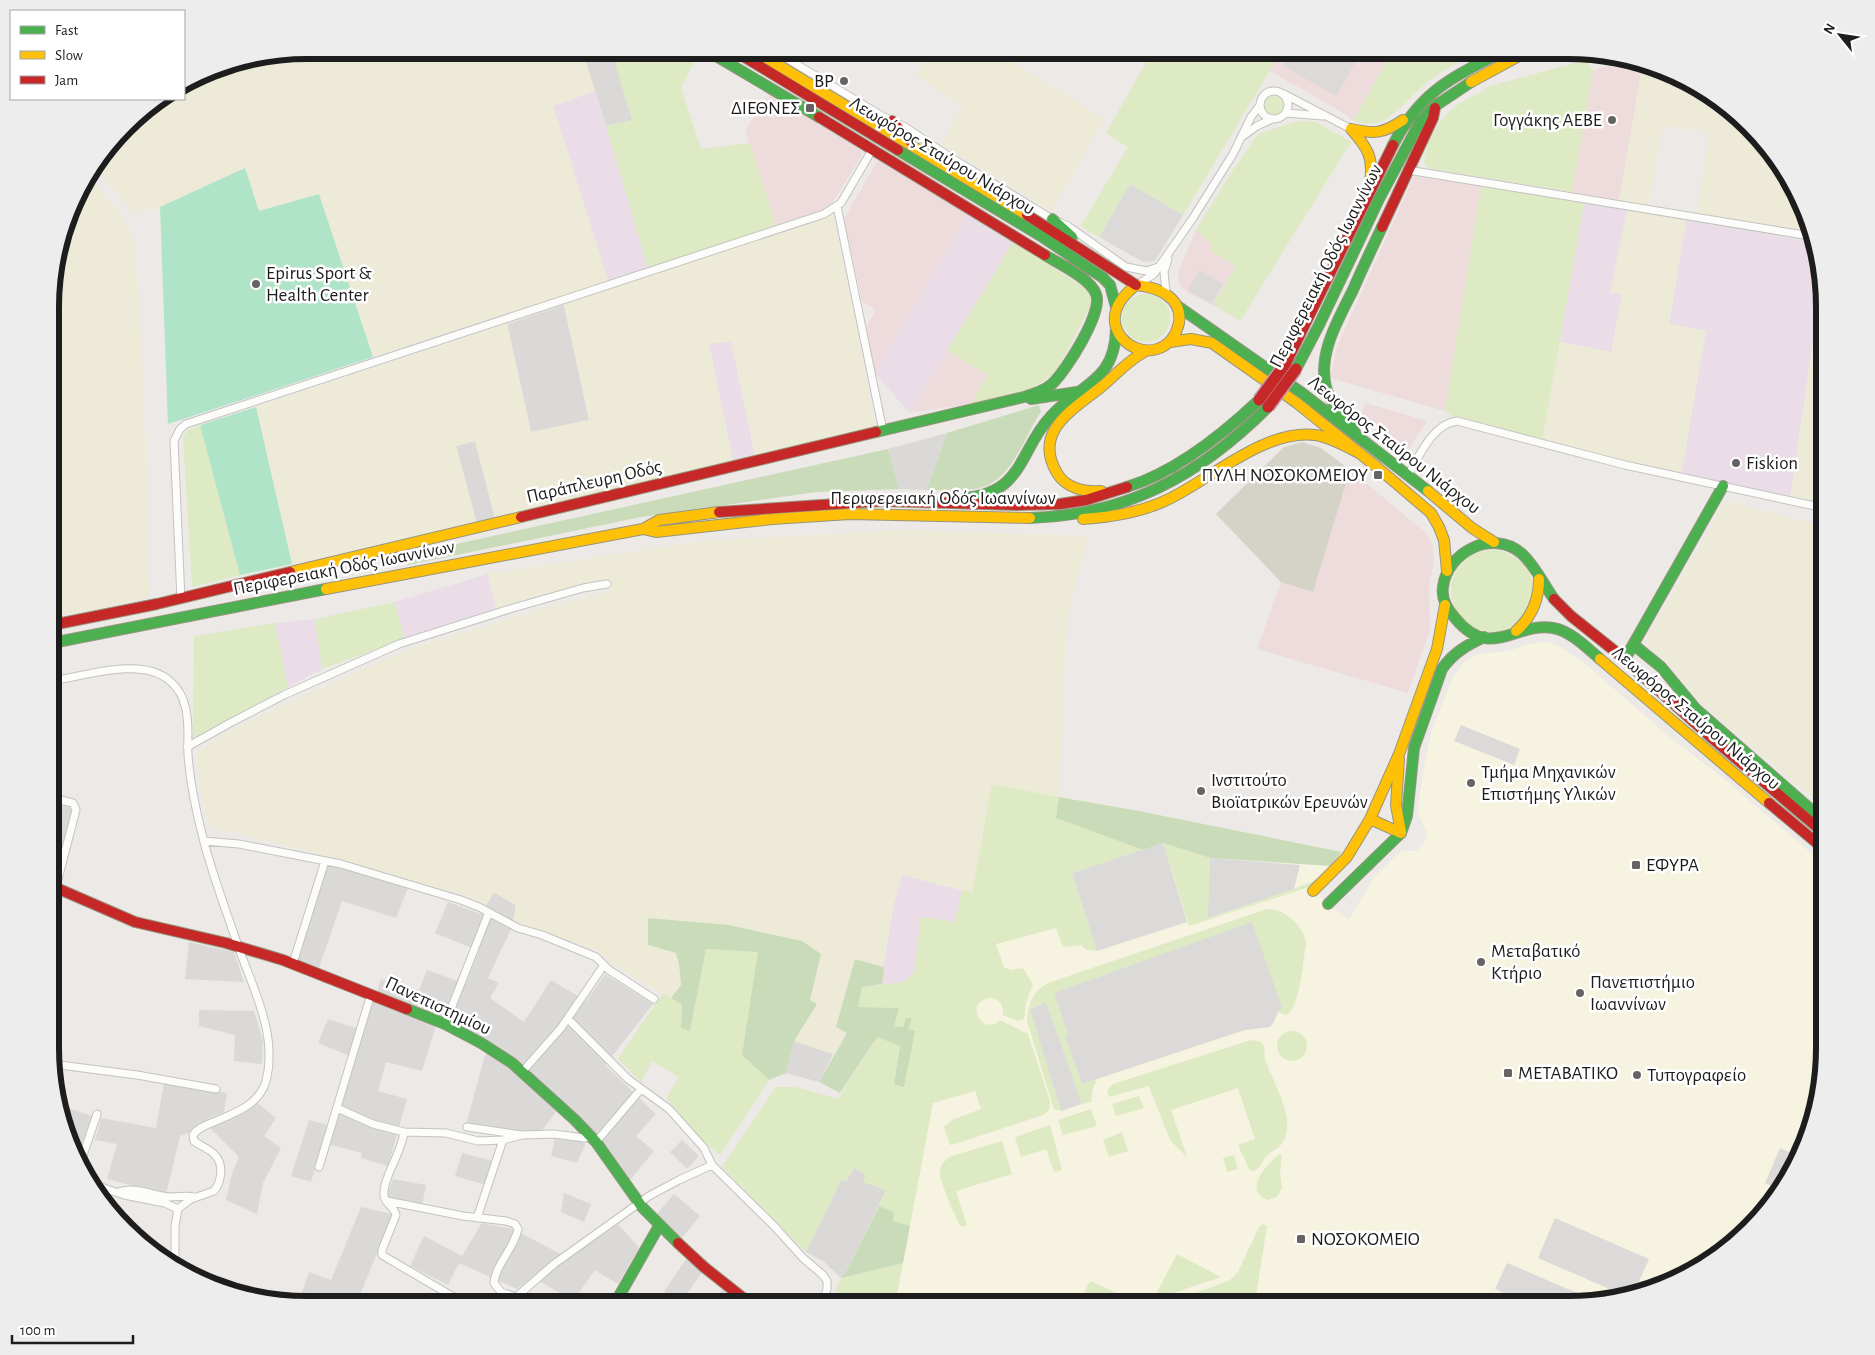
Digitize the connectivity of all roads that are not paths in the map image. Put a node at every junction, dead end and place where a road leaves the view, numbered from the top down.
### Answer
1 (722, 59) edge
2 (748, 59) edge
3 (768, 59) edge
4 (788, 59) edge
5 (1487, 59) edge
6 (1512, 59) edge
7 (1284, 94) junction
8 (1260, 105) junction
9 (1436, 106) junction
10 (1286, 113) junction
11 (1412, 114) junction
12 (1328, 117) junction
13 (1272, 119) junction
14 (892, 121) junction
15 (1351, 129) junction
16 (1243, 137) junction
17 (889, 145) junction
18 (916, 149) junction
19 (872, 150) junction
20 (1408, 170) junction
21 (1367, 197) junction
22 (837, 206) junction
23 (1052, 219) junction
24 (1806, 235) edge
25 (1075, 245) junction
26 (1172, 249) junction
27 (1158, 267) junction
28 (1136, 286) junction
29 (1166, 292) junction
30 (1176, 306) junction
31 (1116, 307) junction
32 (1116, 329) junction
33 (1170, 342) junction
34 (1146, 351) junction
35 (1077, 392) junction
36 (1021, 398) junction
37 (1263, 403) junction
38 (884, 431) junction
39 (1357, 436) junction
40 (1361, 454) junction
41 (1408, 476) junction
42 (1724, 486) junction
43 (1121, 490) junction
44 (936, 503) junction
45 (1816, 506) edge
46 (1055, 517) junction
47 (643, 529) junction
48 (1494, 542) junction
49 (1447, 572) junction
50 (1539, 578) junction
51 (607, 584) dead end
52 (181, 599) junction
53 (1445, 605) junction
54 (59, 624) edge
55 (1510, 635) junction
56 (1484, 637) junction
57 (59, 641) edge
58 (1634, 645) junction
59 (1625, 659) junction
60 (59, 681) edge
61 (187, 747) junction
62 (1399, 754) junction
63 (59, 800) edge
64 (1816, 814) edge
65 (1370, 820) junction
66 (1816, 826) edge
67 (1401, 833) junction
68 (204, 841) junction
69 (1816, 842) edge
70 (325, 861) junction
71 (59, 870) edge
72 (59, 889) edge
73 (1313, 891) dead end
74 (1328, 904) dead end
75 (489, 912) junction
76 (239, 946) junction
77 (293, 963) junction
78 (604, 965) junction
79 (371, 994) junction
80 (654, 999) dead end
81 (568, 1019) junction
82 (445, 1024) junction
83 (59, 1065) edge
84 (522, 1072) junction
85 (216, 1089) dead end
86 (641, 1089) junction
87 (336, 1108) junction
88 (97, 1114) dead end
89 (467, 1127) dead end
90 (404, 1132) junction
91 (522, 1135) junction
92 (594, 1139) junction
93 (504, 1140) junction
94 (83, 1155) edge
95 (712, 1165) junction
96 (319, 1167) dead end
97 (100, 1186) edge
98 (119, 1192) junction
99 (194, 1197) junction
100 (386, 1201) junction
101 (640, 1203) junction
102 (178, 1209) junction
103 (477, 1218) junction
104 (659, 1226) junction
105 (175, 1259) edge
106 (452, 1296) edge
107 (513, 1296) edge
108 (517, 1296) edge
109 (619, 1296) edge
110 (741, 1296) edge
111 (825, 1296) edge

1 - 19 main road
2 - 17 main road, Λεωφόρος Σταύρου Νιάρχου
3 - 18 main road, Λεωφόρος Σταύρου Νιάρχου
4 - 14 street
5 - 11 main road, Περιφερειακή Οδός Ιωαννίνων
6 - 9 main road, Περιφερειακή Οδός Ιωαννίνων
7 - 8 street
7 - 10 street
7 - 12 street
8 - 13 street
8 - 16 street
9 - 20 main road
9 - 37 main road, Περιφερειακή Οδός Ιωαννίνων, bridge
10 - 12 street
10 - 13 street
11 - 15 main road
11 - 21 main road, Περιφερειακή Οδός Ιωαννίνων
12 - 15 street
13 - 16 street
14 - 18 main road
14 - 23 street
15 - 21 main road
16 - 26 street
17 - 19 main road
17 - 31 main road, Λεωφόρος Σταύρου Νιάρχου
18 - 25 main road, Λεωφόρος Σταύρου Νιάρχου
19 - 22 street
19 - 36 main road, Παράπλευρη Οδός
20 - 24 street
20 - 39 main road
21 - 37 main road, Περιφερειακή Οδός Ιωαννίνων, bridge
22 - 38 street
22 - 52 street
23 - 25 main road
23 - 27 street
25 - 28 main road, Λεωφόρος Σταύρου Νιάρχου
26 - 27 street
26 - 29 street
27 - 28 street
28 - 29 main road
28 - 31 main road
29 - 30 main road
30 - 33 main road
30 - 39 main road, Λεωφόρος Σταύρου Νιάρχου
31 - 32 main road
32 - 34 main road
32 - 35 main road
33 - 34 main road
33 - 40 main road, Λεωφόρος Σταύρου Νιάρχου
34 - 43 main road
35 - 36 main road
35 - 44 main road
36 - 38 main road, Παράπλευρη Οδός
37 - 43 main road, Περιφερειακή Οδός Ιωαννίνων
37 - 46 main road, Περιφερειακή Οδός Ιωαννίνων
38 - 52 main road, Παράπλευρη Οδός
39 - 41 main road, Λεωφόρος Σταύρου Νιάρχου
40 - 46 main road
40 - 49 main road, Λεωφόρος Σταύρου Νιάρχου
41 - 42 street
41 - 48 main road, Λεωφόρος Σταύρου Νιάρχου
42 - 45 street
42 - 58 main road
43 - 44 main road, Περιφερειακή Οδός Ιωαννίνων
44 - 47 main road, Περιφερειακή Οδός Ιωαννίνων
46 - 47 main road, Περιφερειακή Οδός Ιωαννίνων
47 - 57 main road, Περιφερειακή Οδός Ιωαννίνων
48 - 49 main road, Λεωφόρος Σταύρου Νιάρχου
48 - 50 main road, Λεωφόρος Σταύρου Νιάρχου
49 - 53 main road, Λεωφόρος Σταύρου Νιάρχου
50 - 55 main road
50 - 59 main road, Λεωφόρος Σταύρου Νιάρχου
51 - 61 street
52 - 54 main road, Παράπλευρη Οδός
53 - 56 main road, Λεωφόρος Σταύρου Νιάρχου
53 - 62 main road
55 - 56 main road, Λεωφόρος Σταύρου Νιάρχου
55 - 69 main road, Λεωφόρος Σταύρου Νιάρχου
56 - 67 main road
58 - 59 main road
58 - 64 main road
59 - 66 main road, Λεωφόρος Σταύρου Νιάρχου
60 - 61 street
61 - 68 street
62 - 65 main road
62 - 67 main road
63 - 71 street
65 - 67 main road
65 - 73 main road
67 - 74 main road
68 - 70 street
68 - 76 street
70 - 75 street
70 - 77 street
72 - 76 main road, Πανεπιστημίου
75 - 78 street
75 - 82 street
76 - 77 main road, Πανεπιστημίου
76 - 99 street
77 - 79 main road, Πανεπιστημίου
78 - 80 street
78 - 81 street
79 - 82 main road, Πανεπιστημίου
79 - 87 street
81 - 84 street
81 - 86 street
82 - 84 main road, Πανεπιστημίου
83 - 85 street
84 - 92 main road, Πανεπιστημίου
86 - 92 street
86 - 95 street
87 - 90 street
87 - 96 street
88 - 94 street
89 - 91 street
90 - 93 street
90 - 100 street
91 - 92 street
91 - 93 street
92 - 101 main road, Πανεπιστημίου
93 - 103 street
95 - 101 street
95 - 111 street
97 - 98 street
98 - 99 street
98 - 102 street
99 - 102 street
100 - 103 street
100 - 106 street
101 - 104 main road, Πανεπιστημίου
101 - 108 street
102 - 105 street
103 - 107 street
104 - 109 main road
104 - 110 main road, Πανεπιστημίου

